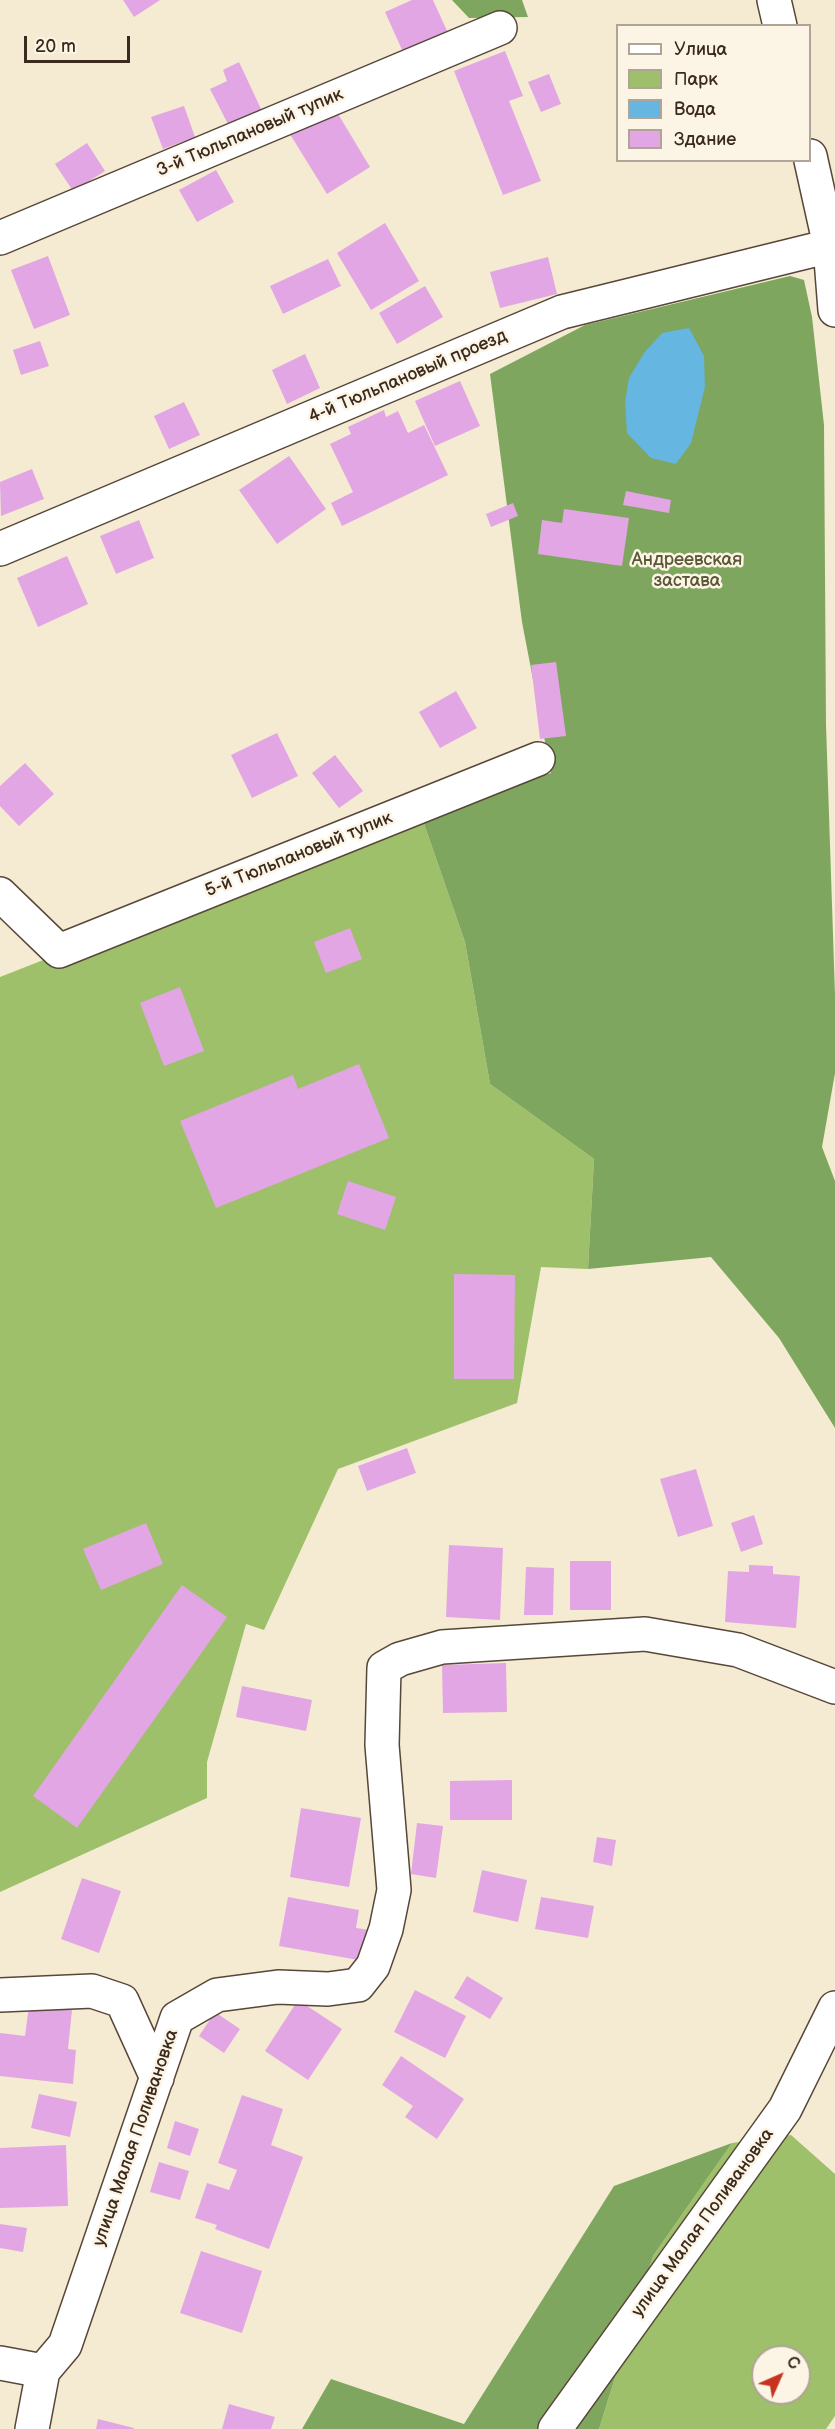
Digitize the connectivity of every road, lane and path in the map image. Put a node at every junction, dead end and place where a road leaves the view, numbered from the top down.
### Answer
1 (774, 0) edge
2 (780, 24) edge
3 (500, 28) dead end
4 (811, 160) edge
5 (0, 238) edge
6 (830, 246) junction
7 (835, 310) edge
8 (0, 549) edge
9 (538, 759) dead end
10 (0, 894) edge
11 (835, 1687) edge
12 (0, 1995) edge
13 (835, 2008) edge
14 (157, 2078) junction
15 (0, 2363) edge
16 (43, 2371) junction
17 (32, 2429) edge
18 (555, 2429) edge

1 - 2 street
3 - 5 street, 3-й Тюльпановый тупик
4 - 6 street
6 - 7 street
6 - 8 street, 4-й Тюльпановый проезд
9 - 10 street, 5-й Тюльпановый тупик
11 - 14 street, улица Малая Поливановка
12 - 14 street
13 - 18 street, улица Малая Поливановка
14 - 16 street, улица Малая Поливановка
15 - 16 street
16 - 17 street, улица Малая Поливановка

